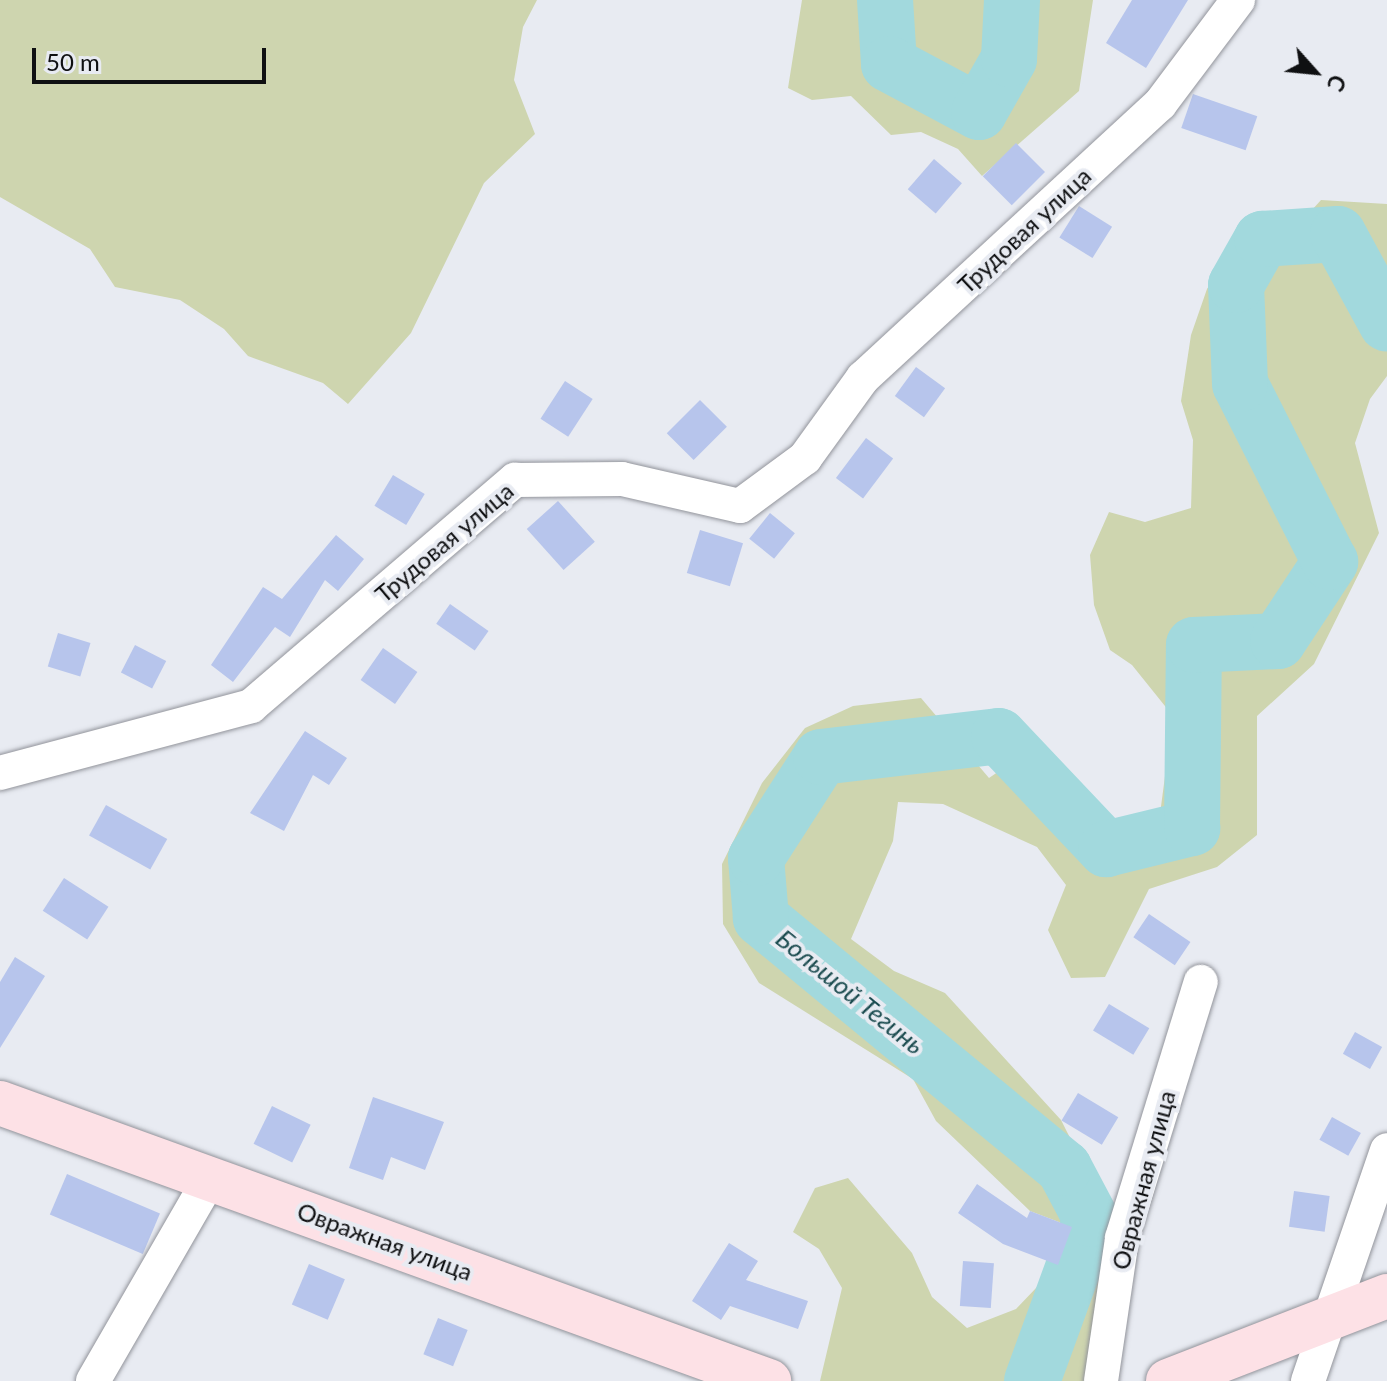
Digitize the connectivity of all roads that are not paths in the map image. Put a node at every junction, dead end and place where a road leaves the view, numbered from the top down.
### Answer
1 (1238, 0) edge
2 (3, 781) edge
3 (1201, 982) dead end
4 (0, 1103) edge
5 (1387, 1150) edge
6 (211, 1177) junction
7 (1387, 1296) edge
8 (1328, 1317) junction
9 (93, 1381) edge
10 (769, 1381) edge
11 (1101, 1381) edge
12 (1168, 1381) edge
13 (1308, 1381) edge

1 - 2 street, Трудовая улица
3 - 11 street, Овражная улица
4 - 6 street, Овражная улица
5 - 8 street
6 - 9 street
6 - 10 street, Овражная улица
7 - 8 street
8 - 12 street
8 - 13 street

